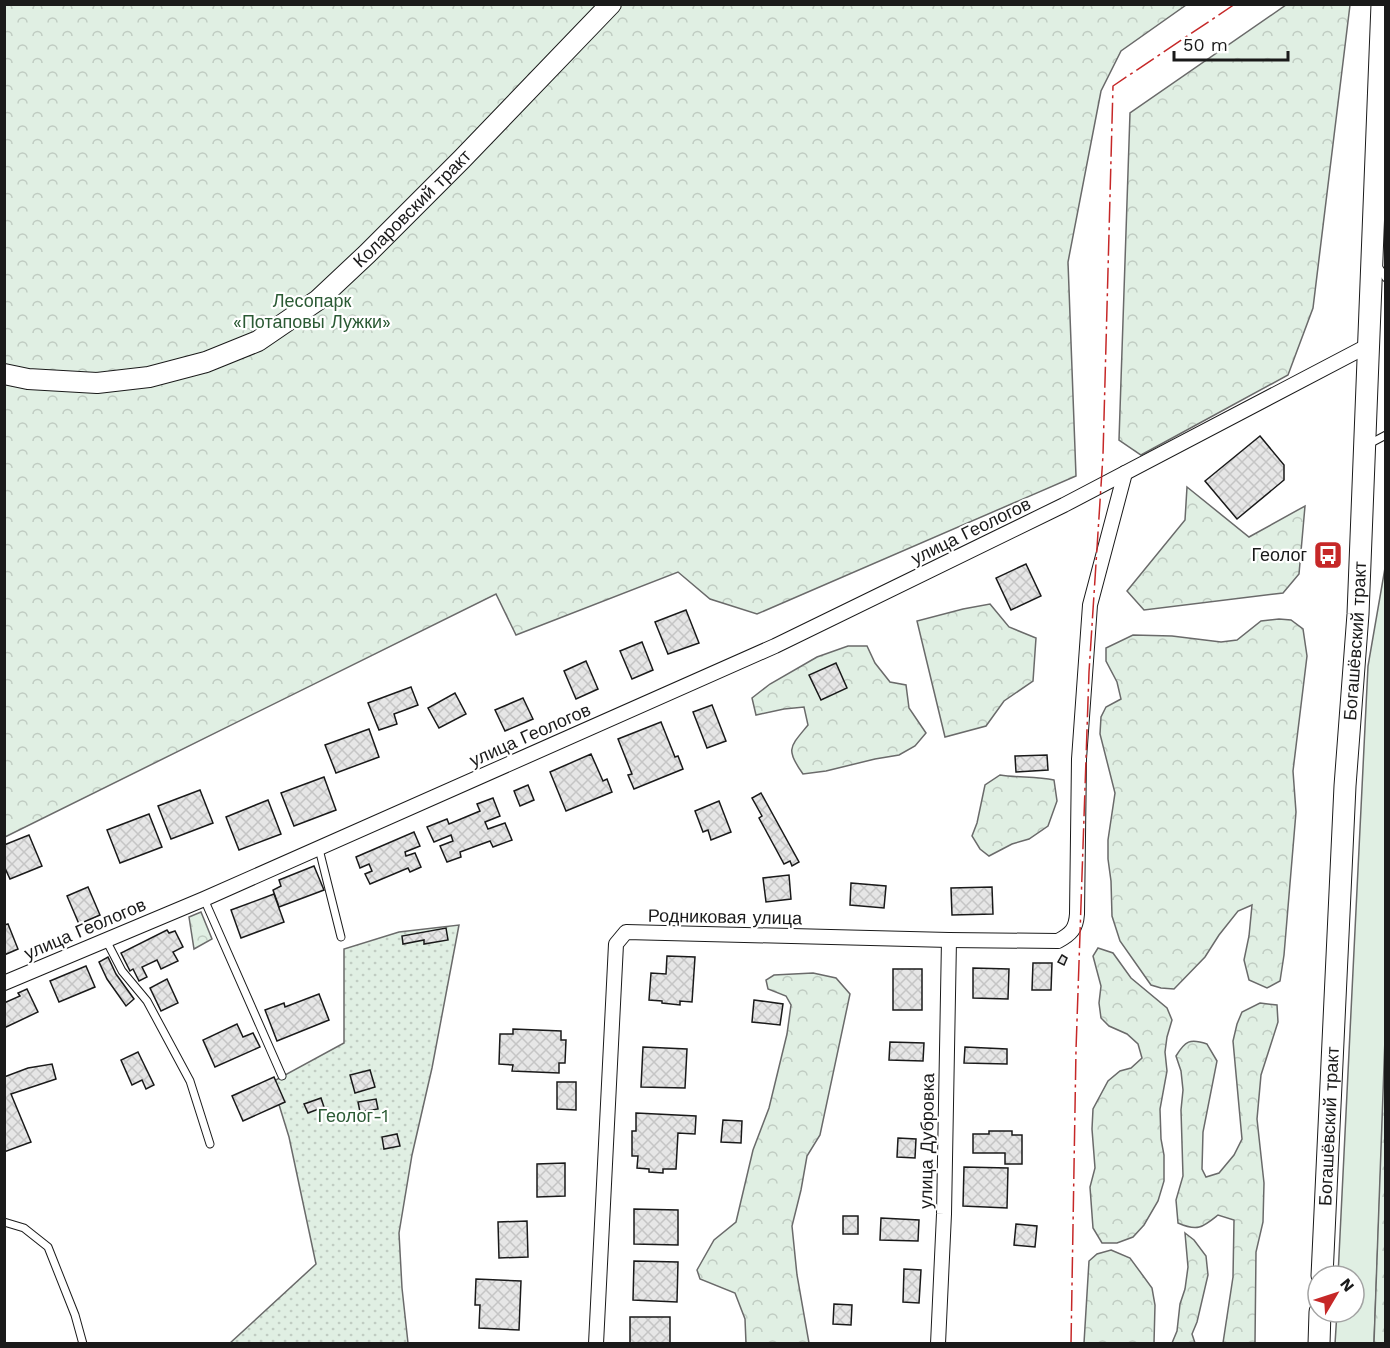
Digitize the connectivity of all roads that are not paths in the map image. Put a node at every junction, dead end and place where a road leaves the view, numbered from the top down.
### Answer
1 (611, 4) edge
2 (1382, 4) edge
3 (1372, 260) junction
4 (1386, 278) edge
5 (1369, 345) junction
6 (4, 374) edge
7 (1386, 435) edge
8 (1365, 447) junction
9 (1125, 473) junction
10 (319, 849) junction
11 (204, 899) junction
12 (341, 936) dead end
13 (106, 940) junction
14 (949, 940) junction
15 (4, 983) edge
16 (282, 1077) dead end
17 (210, 1144) dead end
18 (4, 1222) edge
19 (1323, 1264) edge
20 (1320, 1324) edge
21 (83, 1344) edge
22 (596, 1344) edge
23 (938, 1344) edge
24 (1319, 1344) edge

1 - 6 street, Коларовский тракт
2 - 3 main road, Богашёвский тракт
3 - 4 lane
3 - 5 main road, Богашёвский тракт
5 - 8 main road, Богашёвский тракт
5 - 9 street, улица Геологов
7 - 8 lane
8 - 19 main road, Богашёвский тракт
9 - 10 street, улица Геологов
9 - 14 street, Родниковая улица
10 - 11 street, улица Геологов
10 - 12 lane
11 - 13 street, улица Геологов
11 - 16 lane
13 - 15 street, улица Геологов
13 - 17 lane
14 - 22 street, Родниковая улица
14 - 23 street, улица Дубровка
18 - 21 lane
20 - 24 main road

